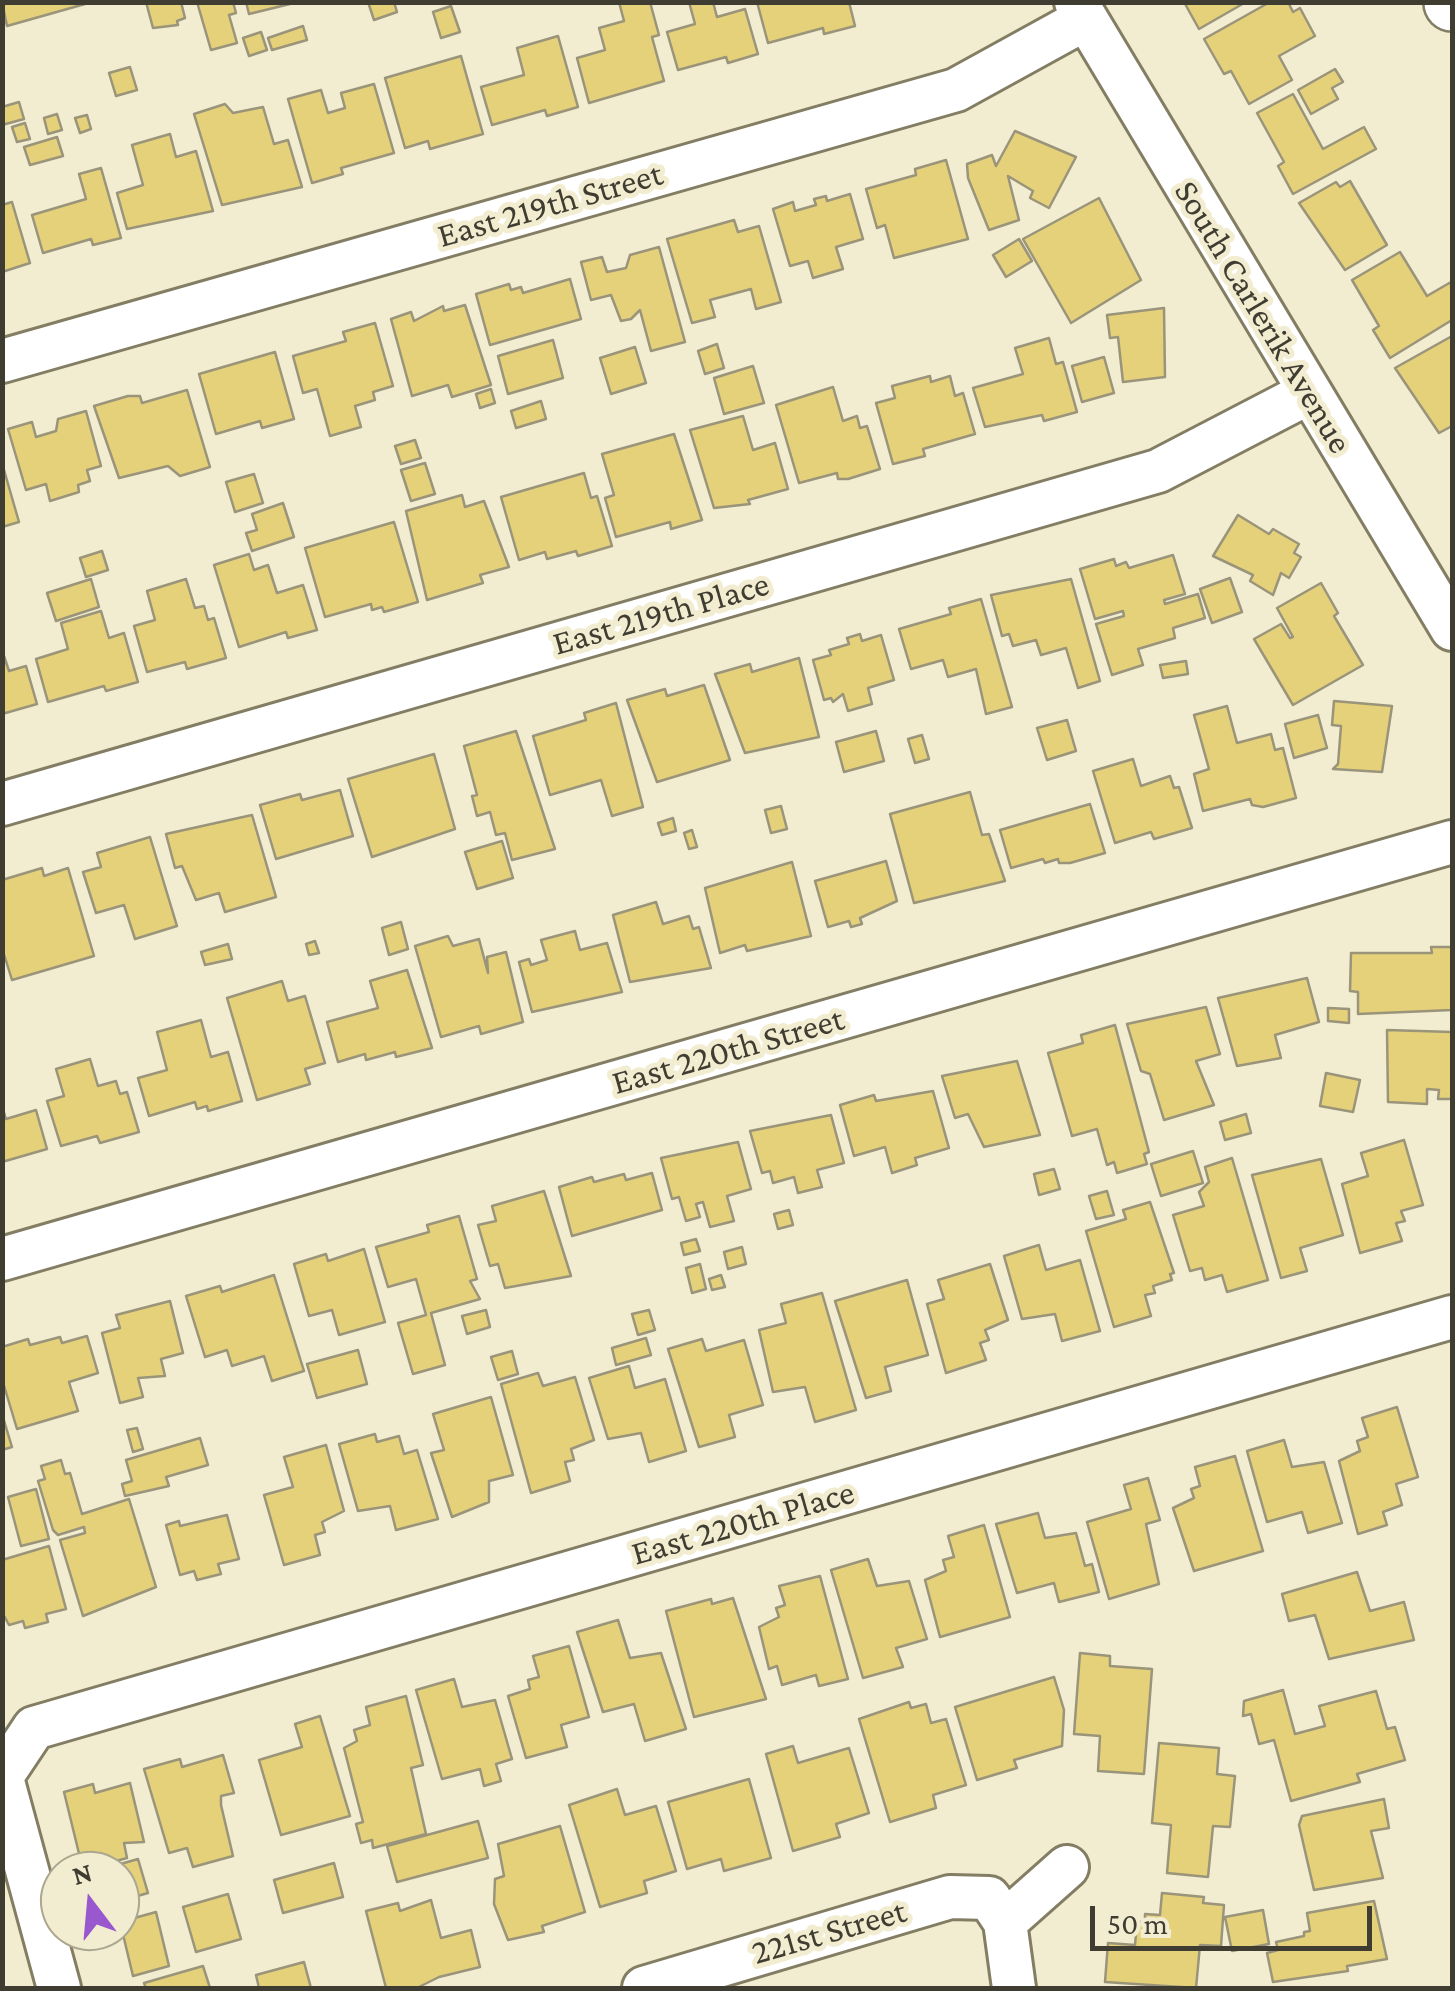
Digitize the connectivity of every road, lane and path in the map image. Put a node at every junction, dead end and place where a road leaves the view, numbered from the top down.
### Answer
1 (1080, 10) edge
2 (2, 360) edge
3 (1308, 393) junction
4 (1452, 629) edge
5 (2, 804) edge
6 (1452, 842) edge
7 (2, 1259) edge
8 (1452, 1318) edge
9 (2, 1777) edge
10 (1067, 1867) dead end
11 (1004, 1922) junction
12 (59, 1988) edge
13 (644, 1988) edge
14 (1014, 1988) edge

1 - 2 street, East 219th Street
1 - 3 street, South Carlerik Avenue
3 - 4 street, South Carlerik Avenue
3 - 5 street, East 219th Place
6 - 7 street, East 220th Street
8 - 9 street, East 220th Place
9 - 12 street
10 - 11 street
11 - 13 street, 221st Street
11 - 14 street

